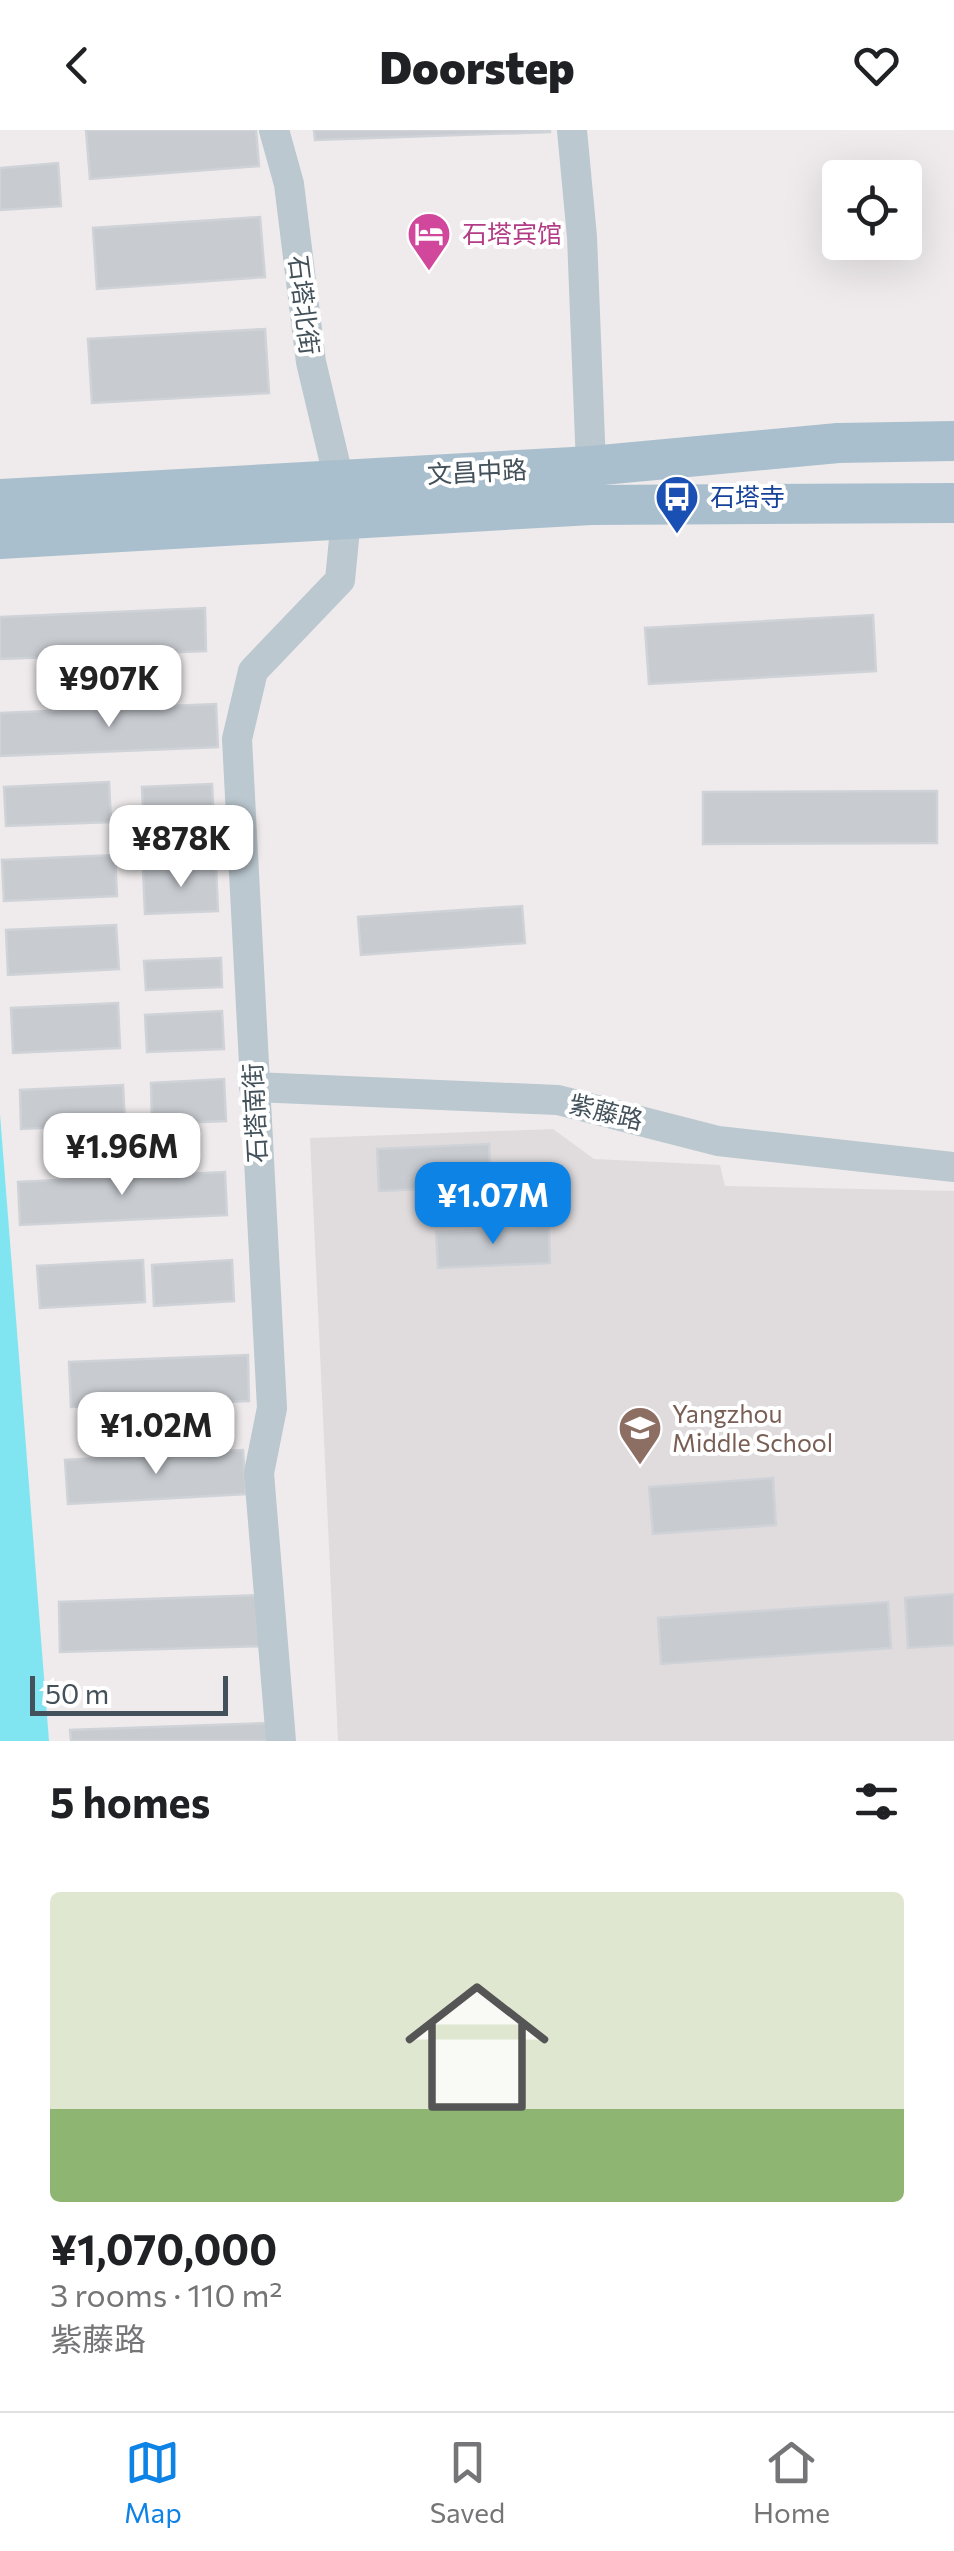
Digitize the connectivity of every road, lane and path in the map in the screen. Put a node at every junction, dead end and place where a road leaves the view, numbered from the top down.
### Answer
1 (274, 130) edge
2 (572, 130) edge
3 (954, 442) edge
4 (590, 466) junction
5 (339, 480) junction
6 (0, 498) edge
7 (954, 503) edge
8 (346, 519) junction
9 (0, 540) edge
10 (254, 1087) junction
11 (954, 1166) edge
12 (281, 1741) edge

1 - 5 street, 石塔北街
2 - 4 street
3 - 4 main road, 文昌中路
4 - 5 main road, 文昌中路
5 - 6 main road, 文昌中路
7 - 8 main road, 文昌中路
8 - 9 main road, 文昌中路
8 - 10 street, 石塔南街
10 - 11 street, 紫藤路
10 - 12 street, 石塔南街

